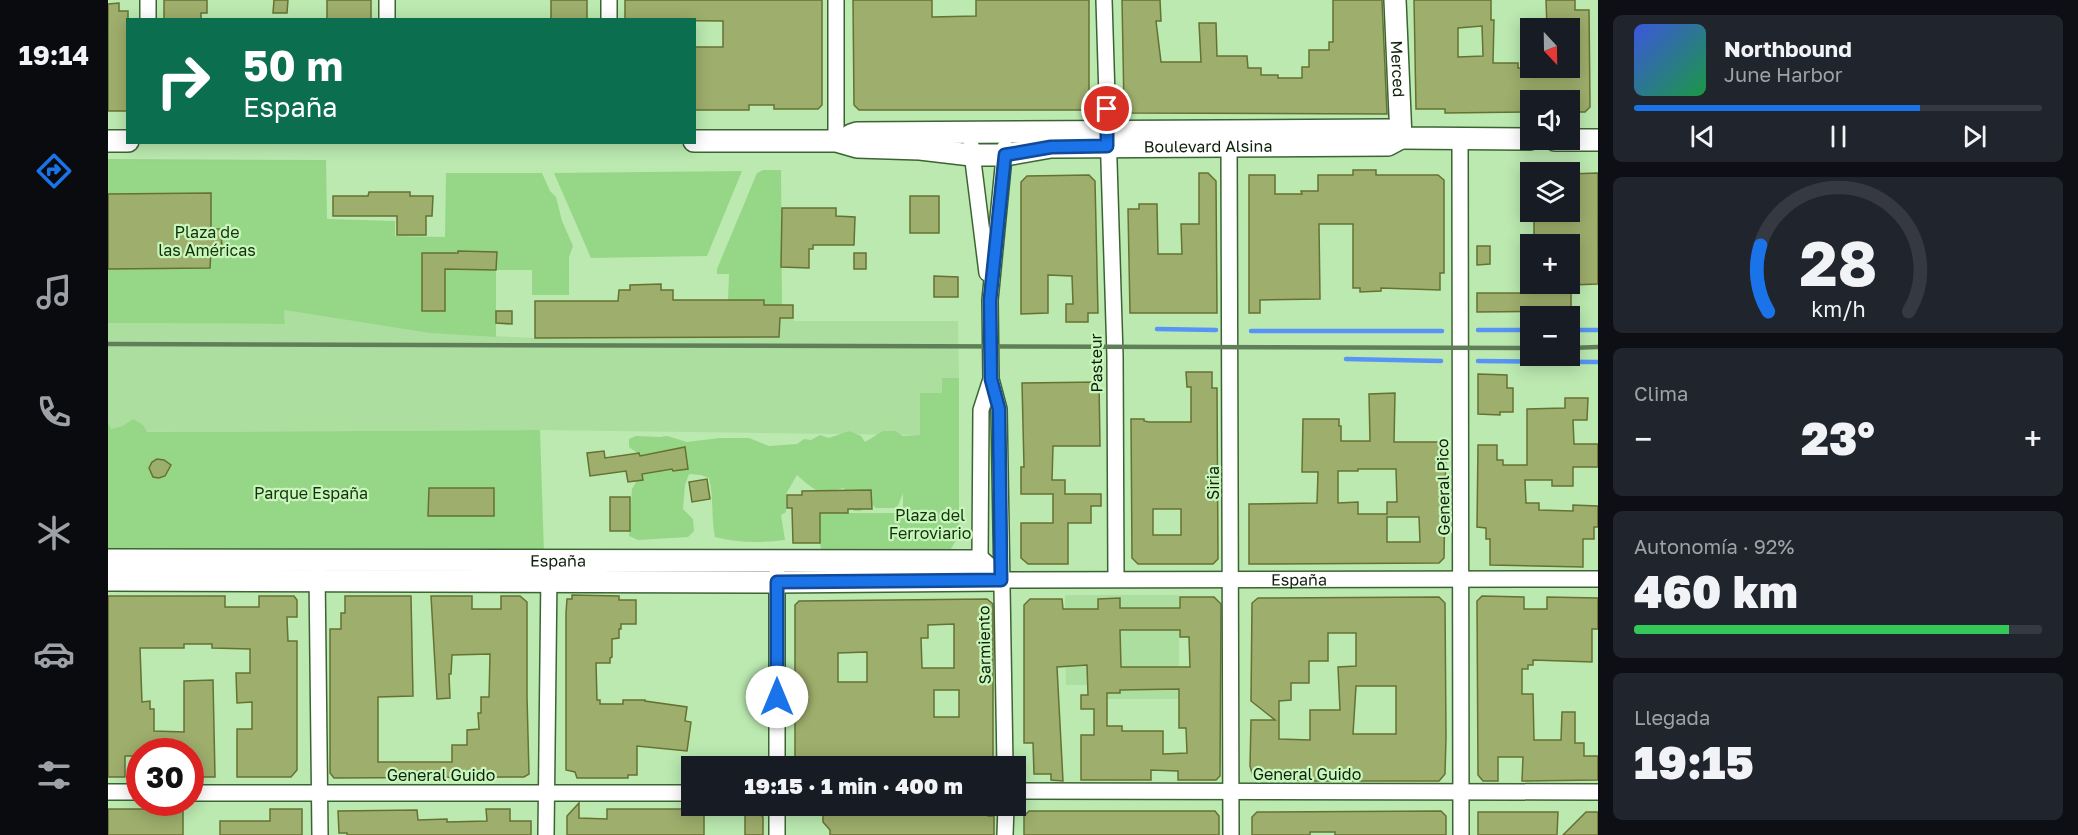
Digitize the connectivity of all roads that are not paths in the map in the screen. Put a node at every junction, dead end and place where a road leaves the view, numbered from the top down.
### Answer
1 (148, 0) edge
2 (387, 0) edge
3 (609, 0) edge
4 (836, 0) edge
5 (1104, 0) edge
6 (1395, 0) edge
7 (148, 18) edge
8 (387, 18) edge
9 (609, 18) edge
10 (1005, 131) junction
11 (971, 132) junction
12 (1229, 138) junction
13 (1401, 138) junction
14 (1107, 139) junction
15 (1460, 139) junction
16 (1520, 139) edge
17 (1580, 140) edge
18 (1598, 140) edge
19 (108, 141) edge
20 (126, 141) edge
21 (696, 141) edge
22 (836, 141) junction
23 (971, 155) junction
24 (1005, 155) junction
25 (990, 300) junction
26 (991, 379) junction
27 (108, 560) edge
28 (980, 561) junction
29 (317, 570) junction
30 (549, 571) junction
31 (777, 572) junction
32 (1462, 578) junction
33 (1116, 579) junction
34 (1231, 579) junction
35 (1598, 579) edge
36 (108, 580) edge
37 (1001, 580) junction
38 (777, 756) edge
39 (1005, 756) edge
40 (1026, 791) edge
41 (1461, 791) junction
42 (108, 792) edge
43 (126, 792) edge
44 (204, 792) edge
45 (1230, 792) junction
46 (1598, 792) edge
47 (320, 793) junction
48 (547, 793) junction
49 (681, 793) edge
50 (777, 816) edge
51 (1006, 816) edge
52 (320, 835) edge
53 (546, 835) edge
54 (777, 835) edge
55 (1005, 835) edge
56 (1231, 835) edge
57 (1461, 835) edge

1 - 7 street
2 - 8 street
3 - 9 street
4 - 22 street
5 - 14 street, Pasteur
6 - 13 street, Merced
10 - 11 street, Boulevard Alsina
10 - 14 street, Boulevard Alsina
10 - 24 street, Sarmiento
11 - 22 street, Boulevard Alsina
11 - 23 street, Sarmiento
12 - 13 street, Boulevard Alsina
12 - 14 street, Boulevard Alsina
12 - 34 street, Siria
13 - 15 street, Boulevard Alsina
14 - 24 street, Boulevard Alsina
14 - 33 street, Pasteur
15 - 16 street, Boulevard Alsina
15 - 32 street, General Pico
17 - 18 street
19 - 20 street
21 - 22 street, Boulevard Alsina
22 - 23 street, Boulevard Alsina
23 - 24 street, Boulevard Alsina
23 - 25 street, Sarmiento
24 - 25 street, Sarmiento
25 - 26 street, Sarmiento
26 - 28 street, Sarmiento
26 - 37 street, Sarmiento
27 - 29 street, España
28 - 31 street, España
28 - 37 street
29 - 30 street, España
29 - 36 street, España
29 - 47 street
30 - 31 street, España
30 - 48 street
31 - 37 street, España
31 - 38 street
32 - 34 street, España
32 - 35 street, España
32 - 41 street, General Pico
33 - 34 street, España
33 - 37 street, España
34 - 45 street, Siria
37 - 39 street, Sarmiento
40 - 45 street, General Guido
41 - 45 street, General Guido
41 - 46 street, General Guido
41 - 57 street, General Pico
42 - 43 street
44 - 47 street, General Guido
45 - 56 street, Siria
47 - 48 street, General Guido
47 - 52 street
48 - 49 street, General Guido
48 - 53 street
50 - 54 street
51 - 55 street

